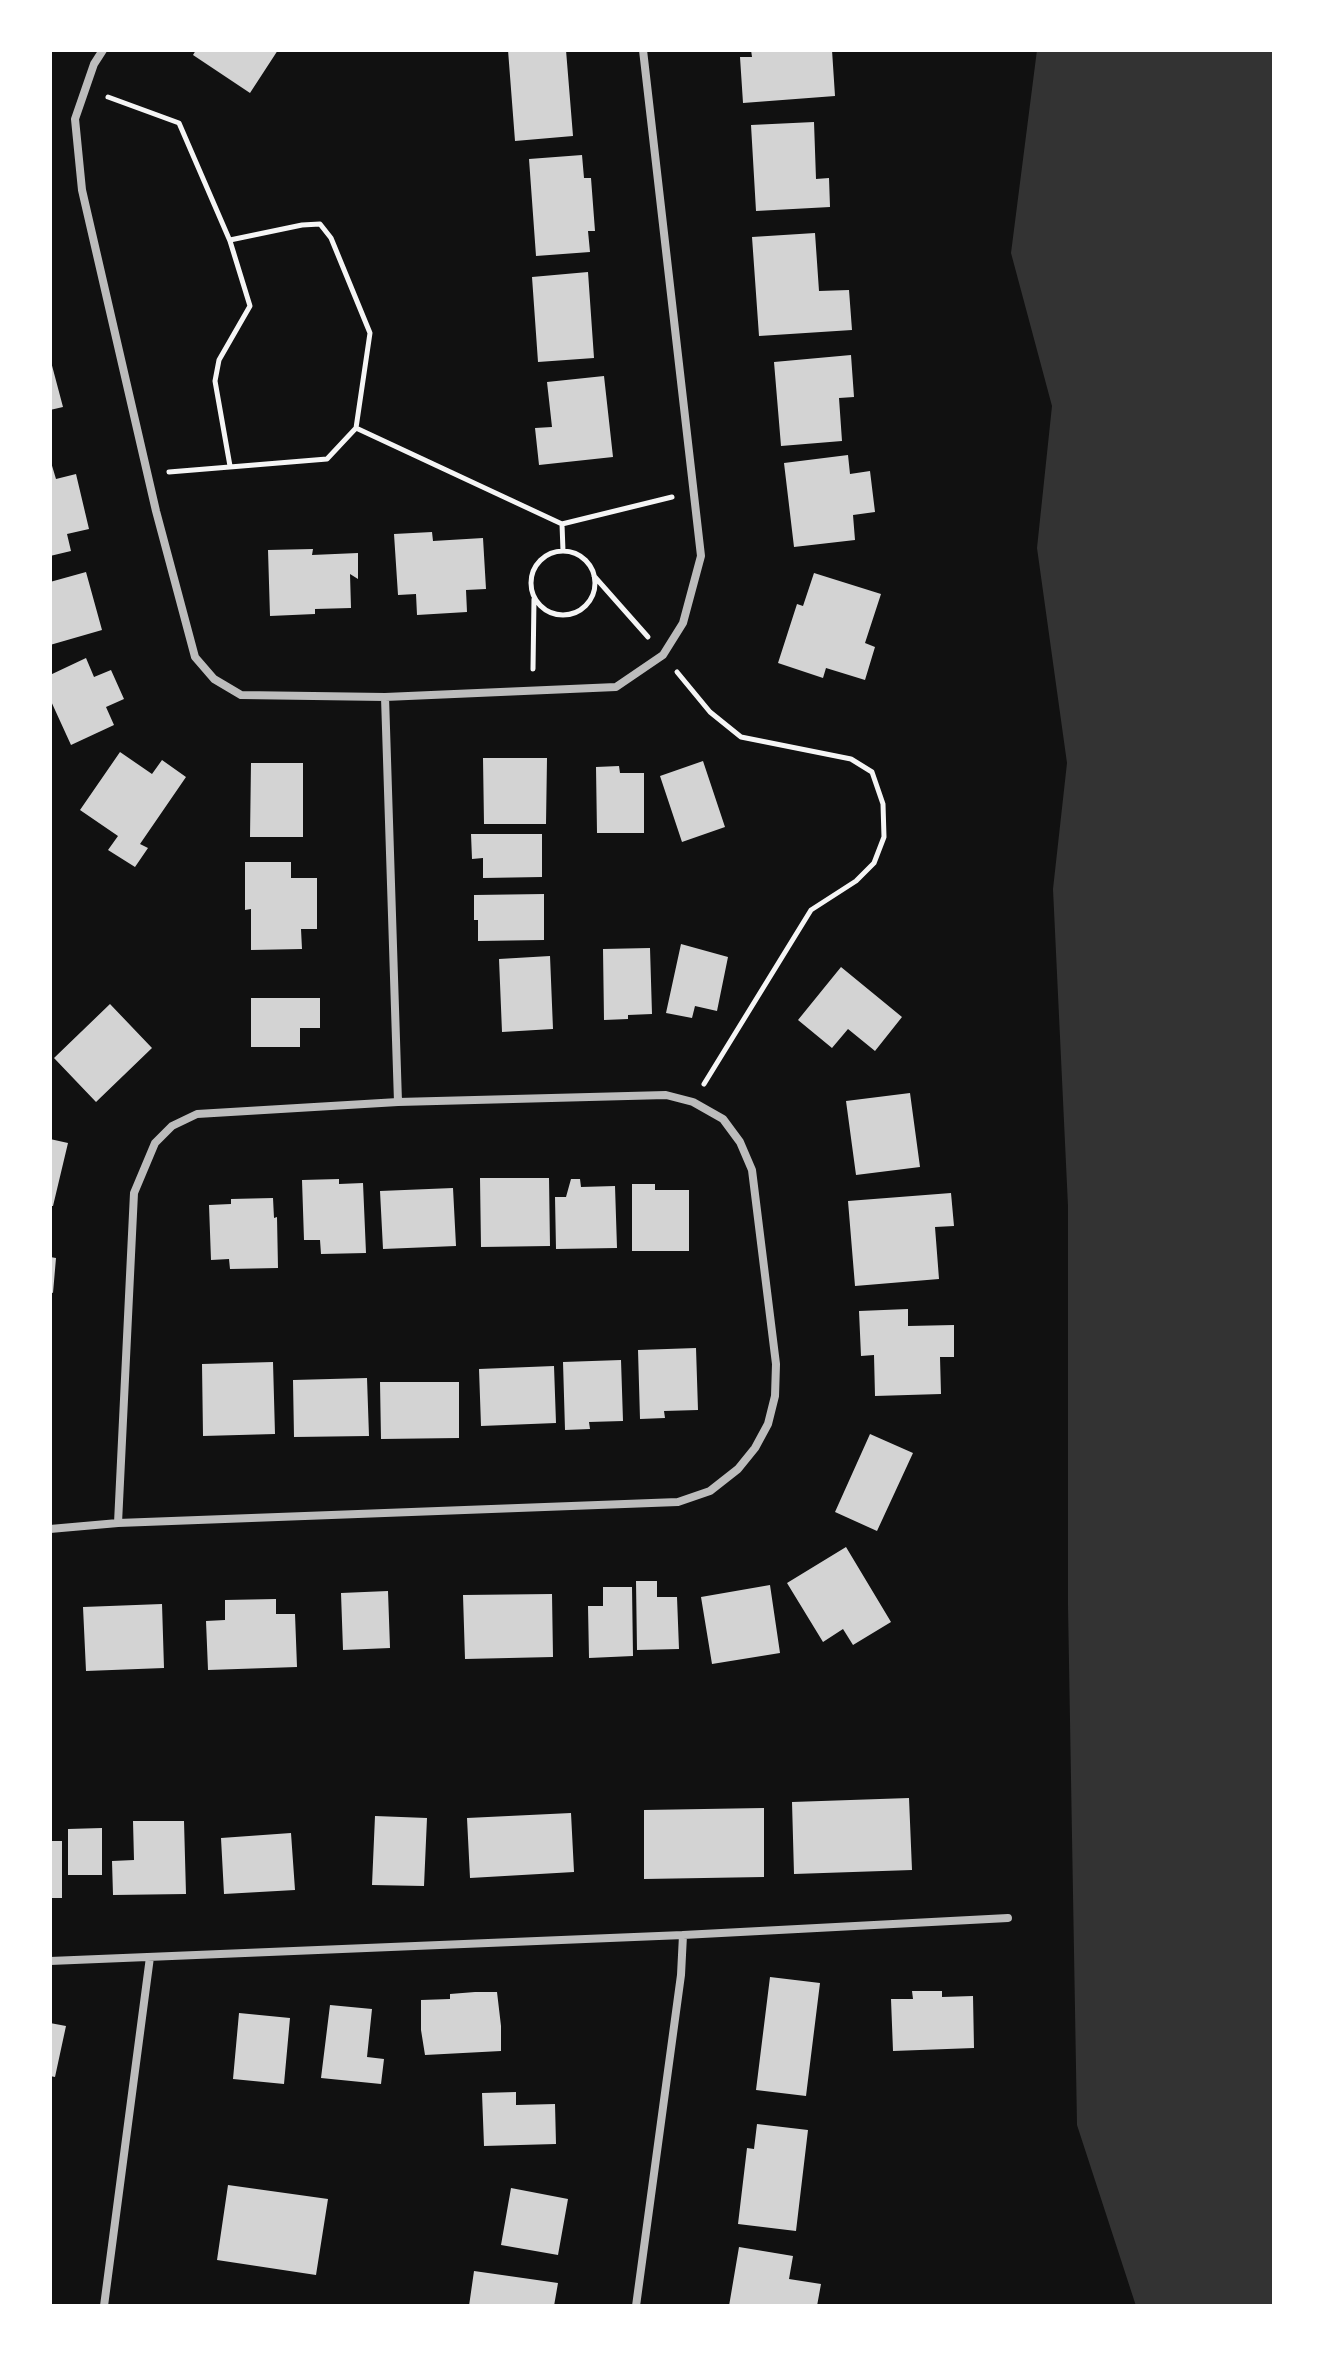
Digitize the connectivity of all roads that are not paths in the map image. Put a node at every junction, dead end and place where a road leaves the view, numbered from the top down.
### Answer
1 (103, 50) edge
2 (643, 50) edge
3 (385, 697) junction
4 (398, 1102) junction
5 (118, 1523) junction
6 (50, 1529) edge
7 (1008, 1918) dead end
8 (683, 1935) junction
9 (150, 1957) junction
10 (50, 1961) edge
11 (104, 2306) edge
12 (636, 2306) edge

1 - 3 street
2 - 3 street
3 - 4 street
4 - 5 street
4 - 5 street
5 - 6 street
7 - 8 street
8 - 9 street
8 - 12 street
9 - 10 street
9 - 11 street

